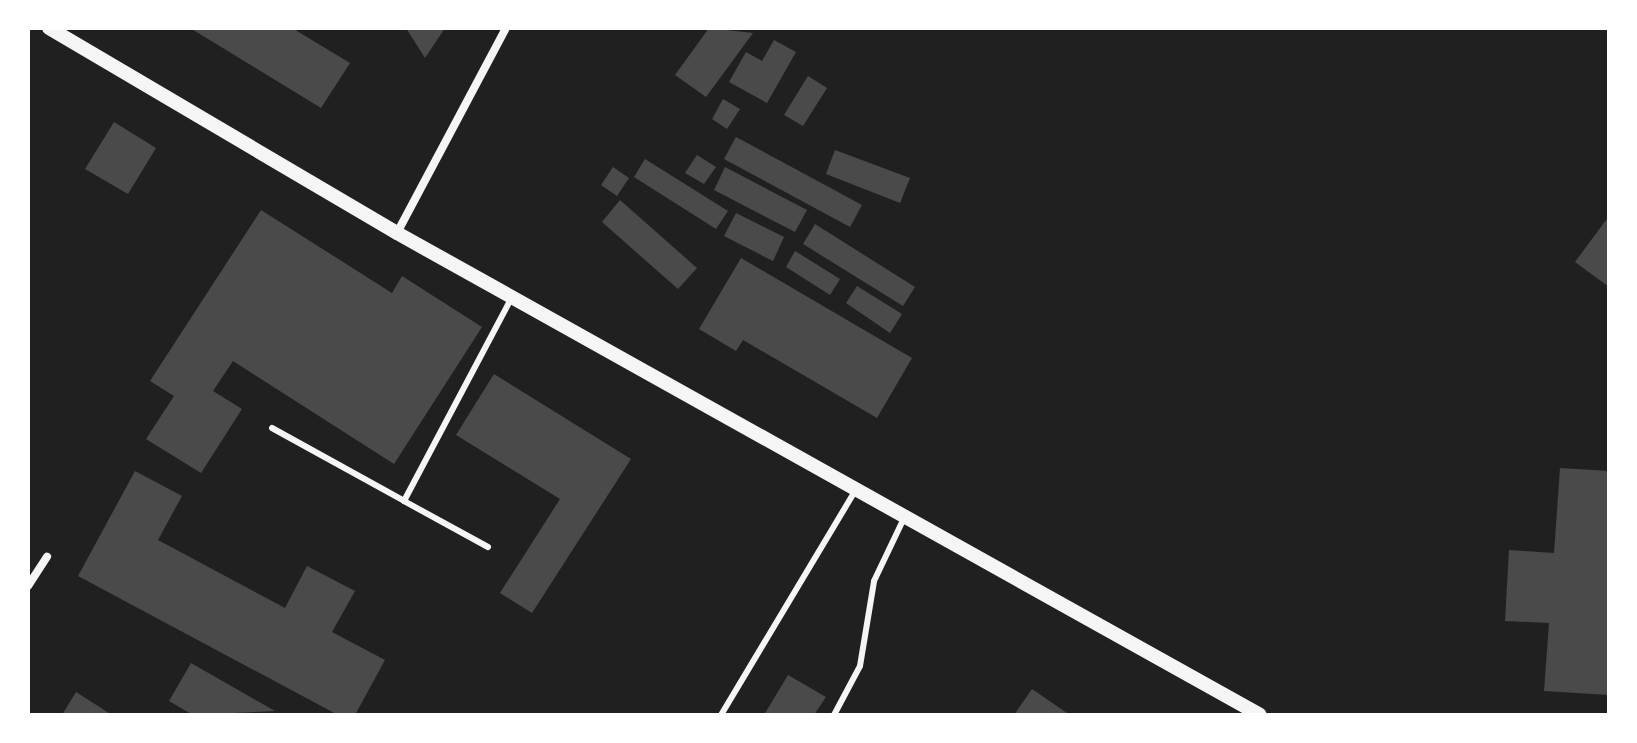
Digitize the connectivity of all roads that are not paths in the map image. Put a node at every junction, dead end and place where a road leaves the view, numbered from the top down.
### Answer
1 (49, 28) edge
2 (506, 28) edge
3 (397, 233) junction
4 (512, 297) junction
5 (272, 428) dead end
6 (856, 489) junction
7 (404, 501) junction
8 (905, 516) junction
9 (488, 547) dead end
10 (47, 557) dead end
11 (28, 586) edge
12 (721, 715) edge
13 (834, 715) edge
14 (1260, 715) edge

1 - 3 street
2 - 3 street
3 - 4 street
4 - 6 street
4 - 7 lane
5 - 7 lane
6 - 8 street
6 - 12 lane
7 - 9 lane
8 - 13 lane
8 - 14 street
10 - 11 street

